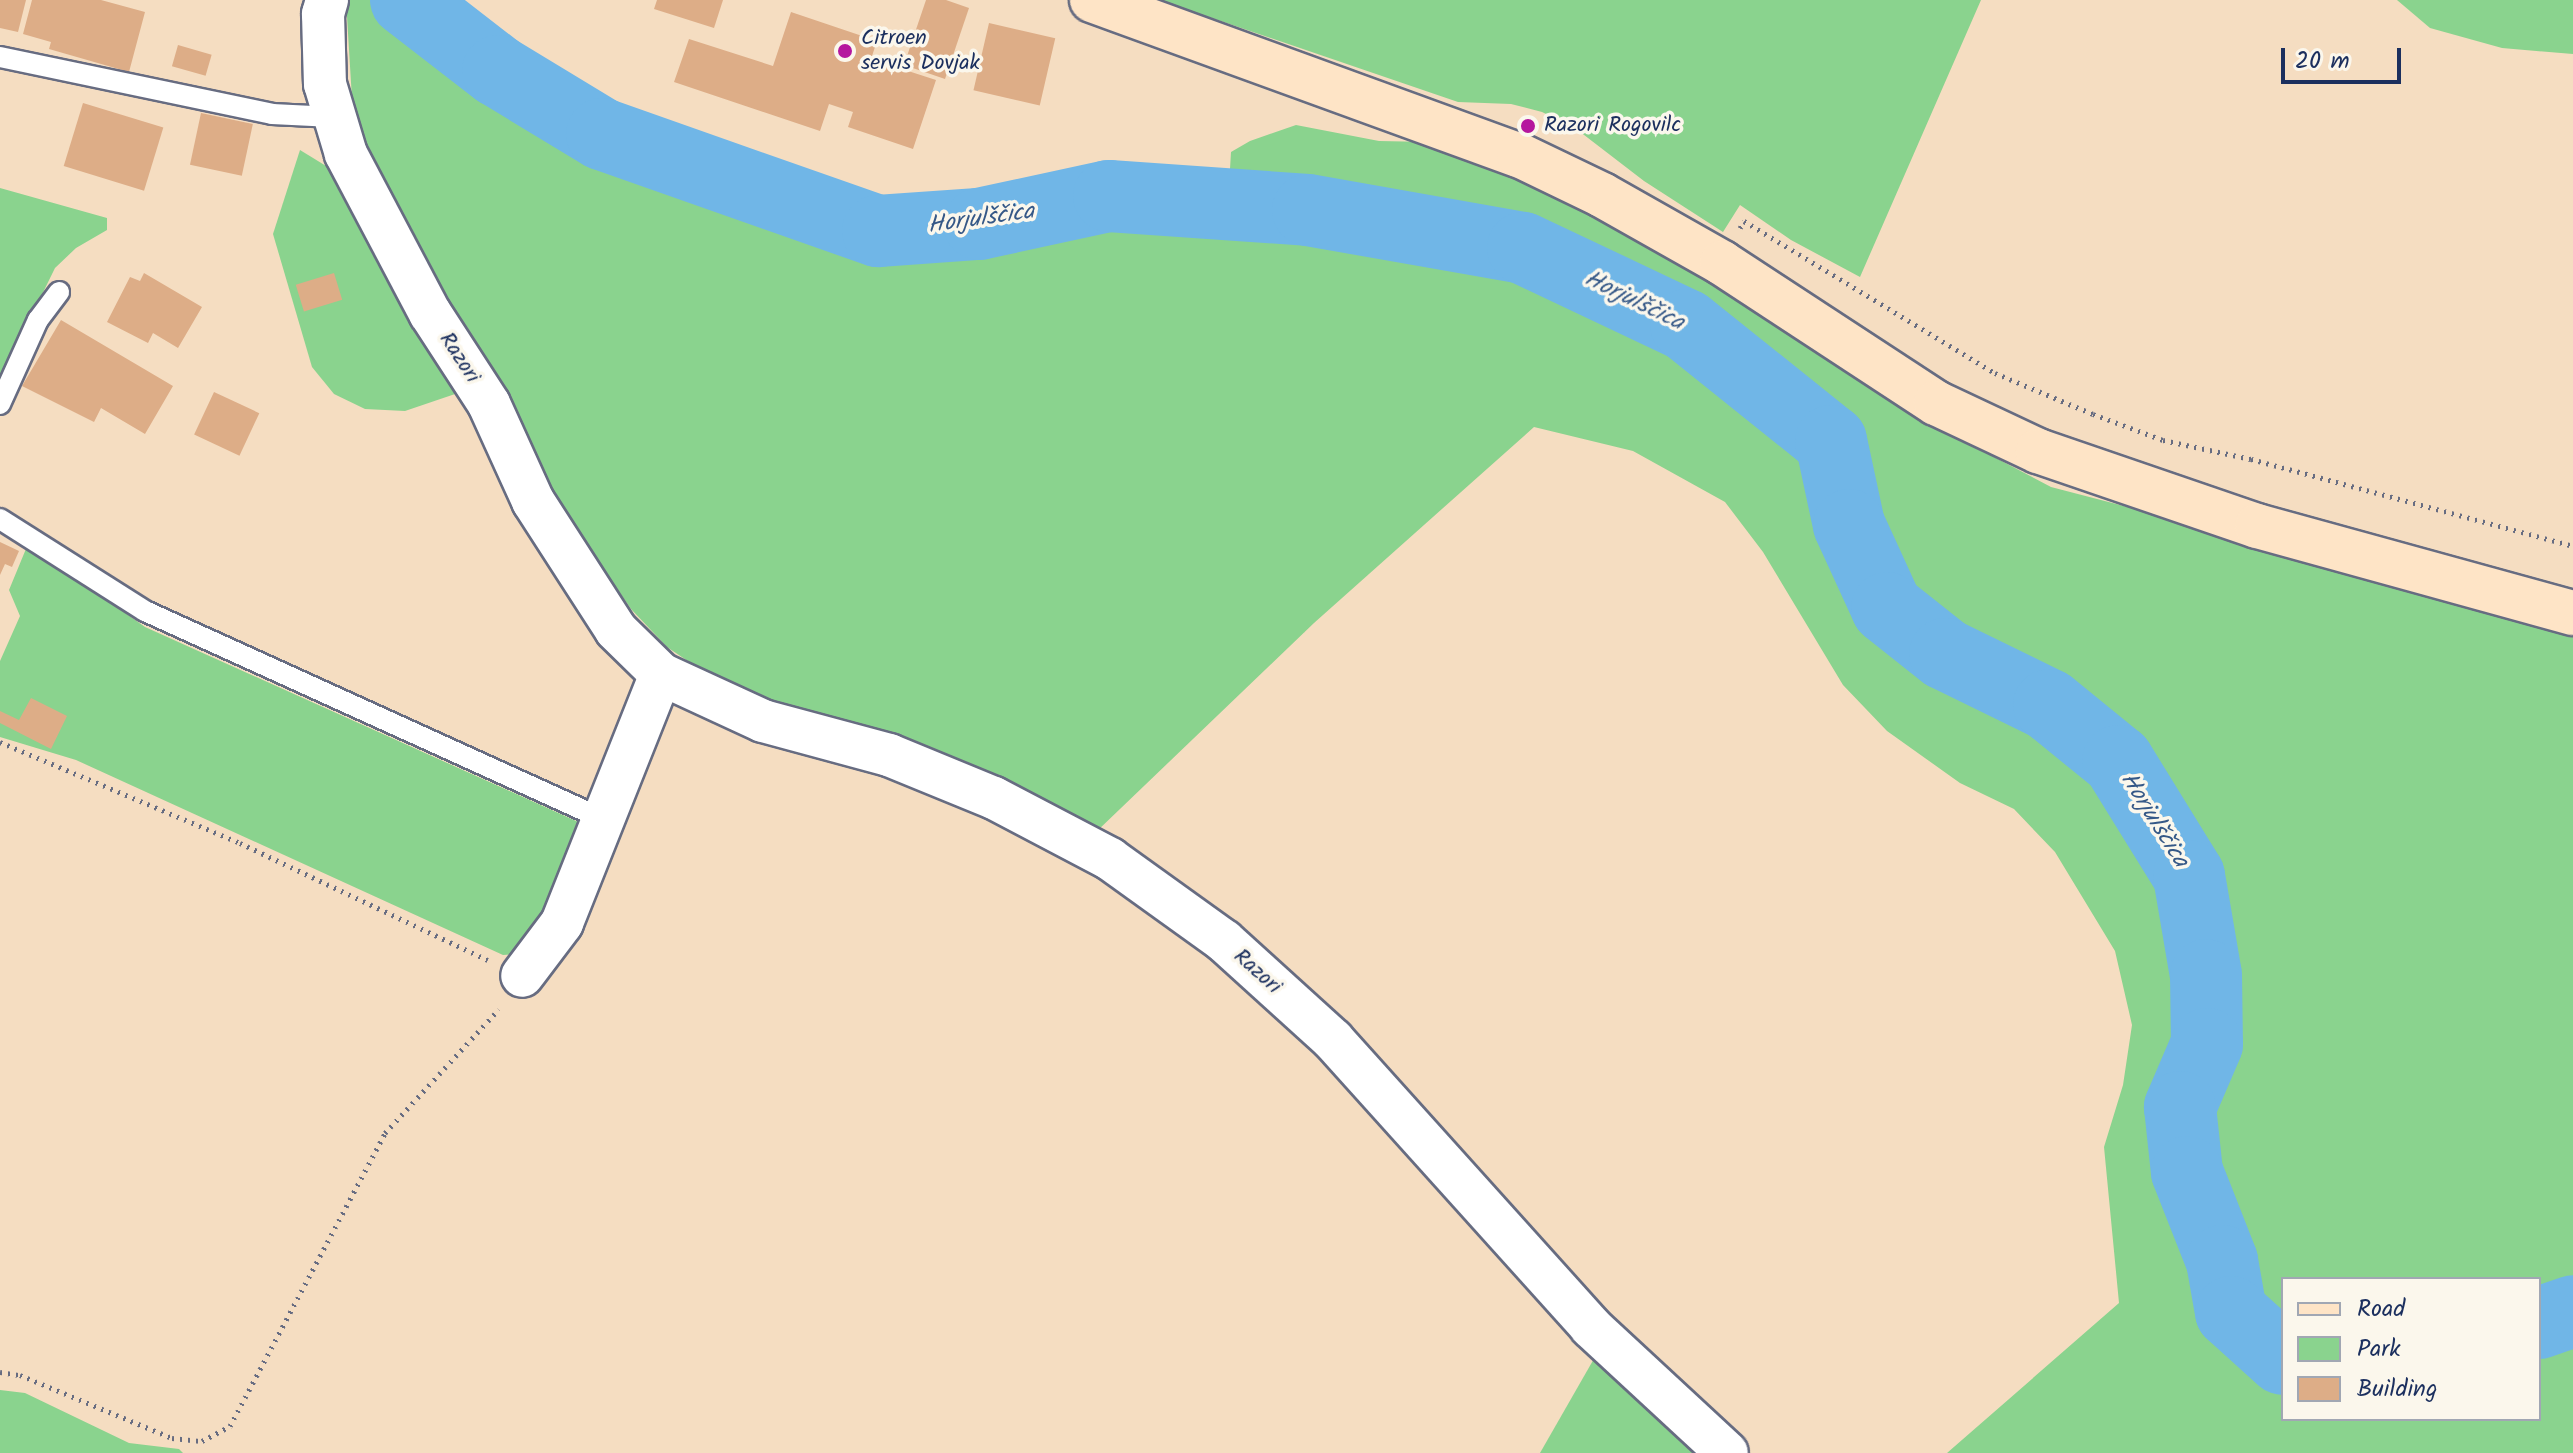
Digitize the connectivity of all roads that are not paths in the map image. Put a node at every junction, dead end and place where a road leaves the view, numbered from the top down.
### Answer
1 (1092, 0) edge
2 (325, 7) edge
3 (0, 57) edge
4 (333, 117) junction
5 (59, 292) dead end
6 (0, 404) edge
7 (0, 519) edge
8 (2573, 613) edge
9 (661, 674) junction
10 (603, 819) junction
11 (522, 976) road end
12 (1727, 1453) edge

1 - 8 street
2 - 4 street, Razori
3 - 4 lane
4 - 9 street, Razori
5 - 6 lane
7 - 10 lane
9 - 10 street
9 - 12 street, Razori
10 - 11 street

